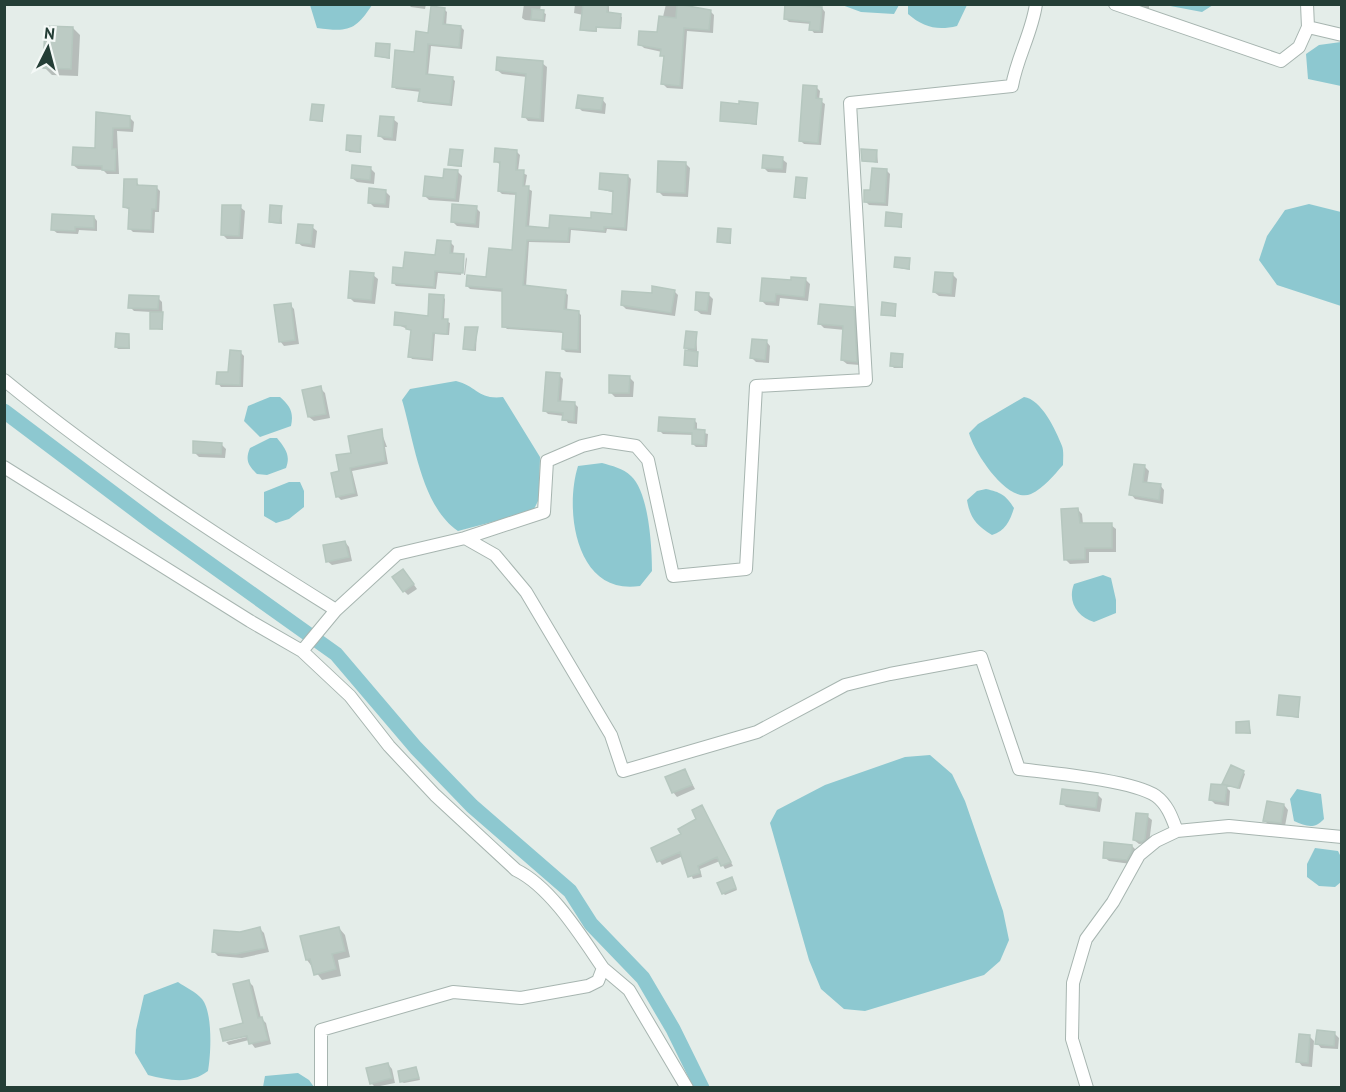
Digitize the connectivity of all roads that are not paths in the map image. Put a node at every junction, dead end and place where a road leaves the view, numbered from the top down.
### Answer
1 (1036, 4) edge
2 (1115, 4) edge
3 (1307, 4) edge
4 (1308, 27) junction
5 (1341, 35) edge
6 (4, 380) edge
7 (4, 467) edge
8 (465, 538) junction
9 (336, 610) junction
10 (302, 651) junction
11 (1177, 831) junction
12 (1341, 837) edge
13 (603, 968) junction
14 (321, 1088) edge
15 (687, 1088) edge
16 (1087, 1088) edge

1 - 8 street
2 - 4 street
3 - 4 street
4 - 5 street
6 - 9 street
7 - 10 street
8 - 9 street
8 - 11 street
9 - 10 street
10 - 13 street
11 - 12 street
11 - 16 street
13 - 14 street
13 - 15 street

